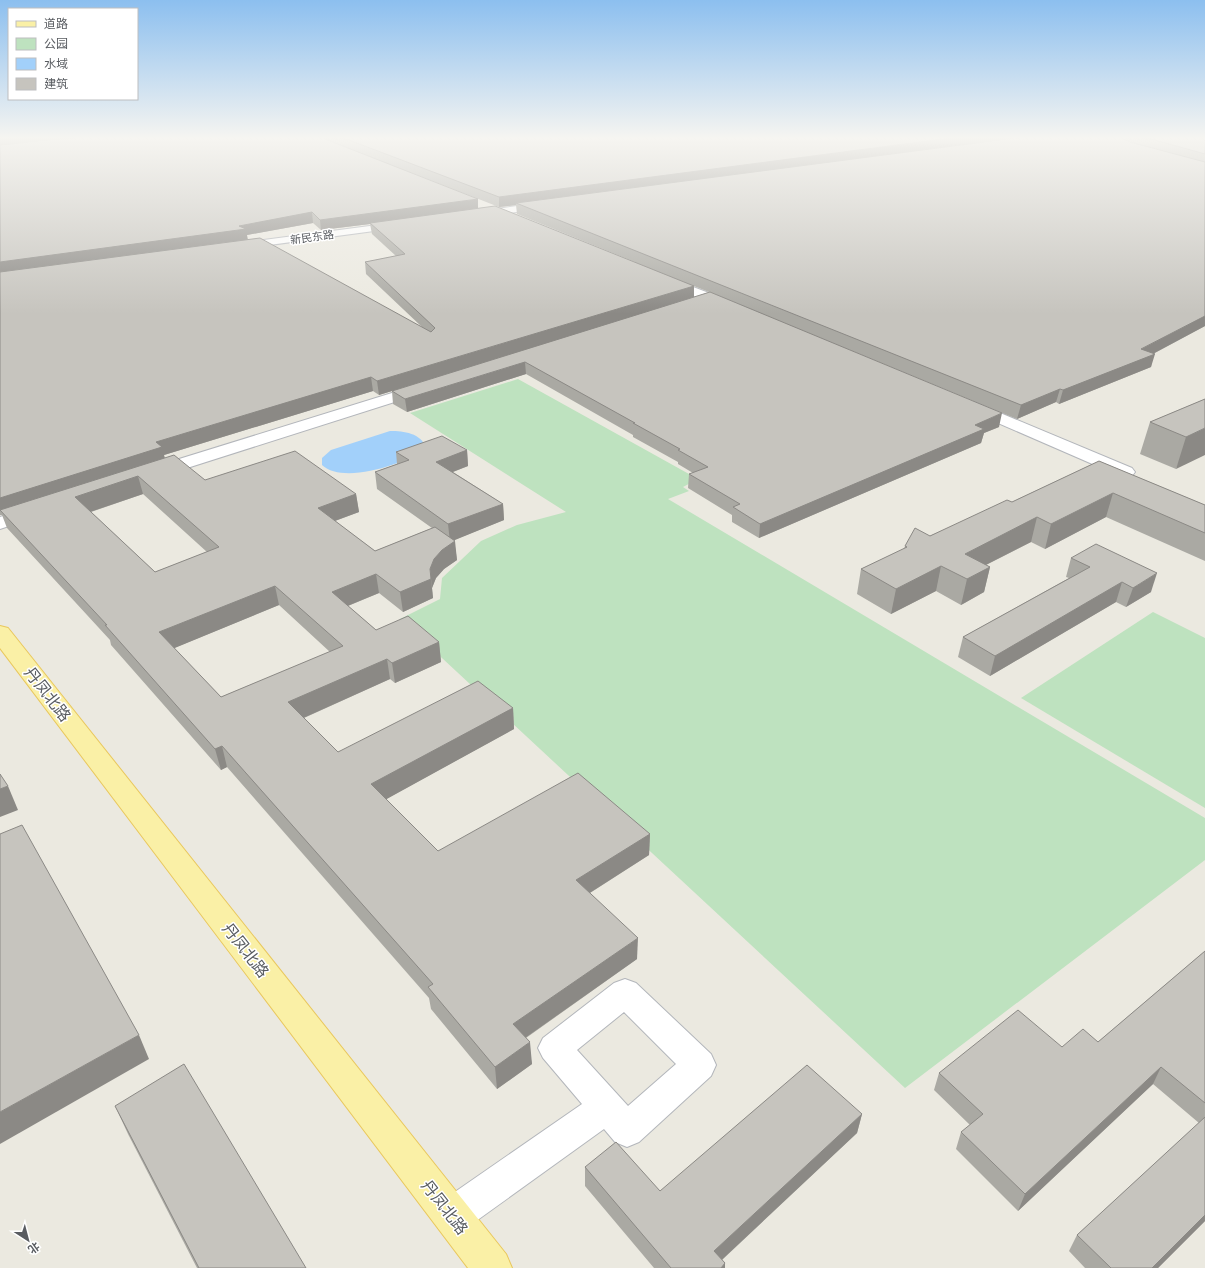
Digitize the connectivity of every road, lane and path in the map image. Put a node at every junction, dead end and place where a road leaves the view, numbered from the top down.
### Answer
1 (475, 204) edge
2 (557, 204) edge
3 (494, 212) junction
4 (463, 216) edge
5 (517, 221) edge
6 (408, 224) edge
7 (228, 248) edge
8 (658, 277) edge
9 (710, 298) junction
10 (688, 305) edge
11 (739, 310) edge
12 (437, 384) edge
13 (958, 400) edge
14 (144, 476) edge
15 (1140, 478) edge
16 (46, 508) edge
17 (0, 523) edge
18 (0, 633) edge
19 (606, 1107) dead end
20 (452, 1216) junction
21 (492, 1268) edge

1 - 3 street
2 - 3 street
3 - 4 street
3 - 5 street
6 - 7 street, 新民东路
8 - 9 street
9 - 10 street
9 - 11 street
12 - 14 street
13 - 15 street
16 - 17 street
18 - 20 main road, 丹凤北路
19 - 20 street
20 - 21 main road, 丹凤北路

